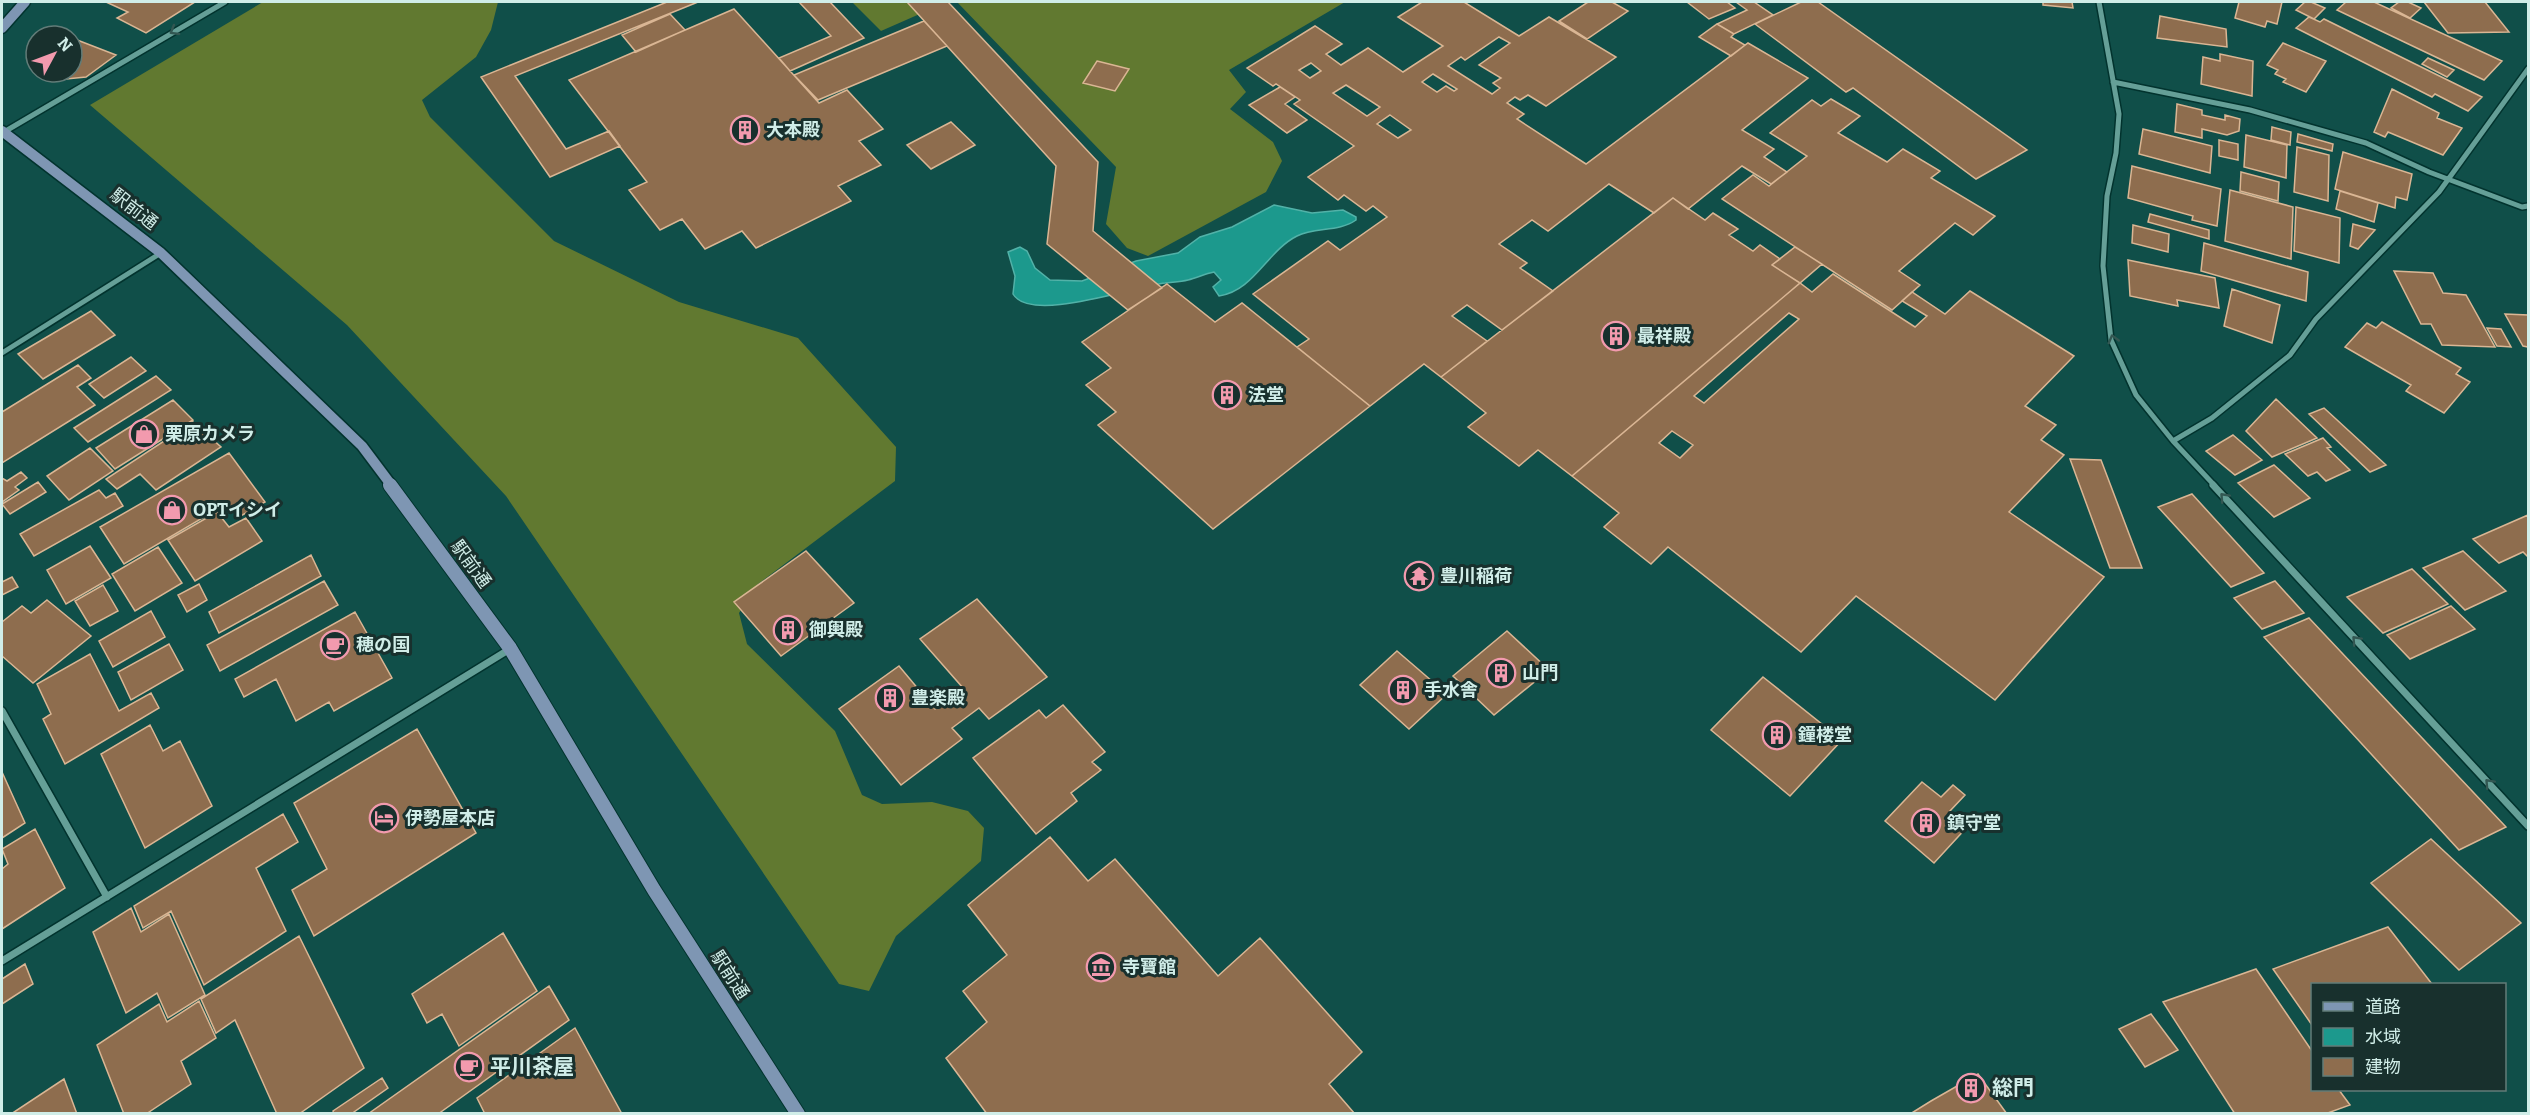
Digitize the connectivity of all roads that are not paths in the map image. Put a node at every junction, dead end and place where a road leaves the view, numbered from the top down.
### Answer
1 (25, 2) edge
2 (225, 2) edge
3 (2099, 2) edge
4 (2, 28) edge
5 (2529, 69) edge
6 (2113, 82) junction
7 (3, 131) edge
8 (2448, 179) junction
9 (2529, 207) edge
10 (161, 253) junction
11 (2, 353) edge
12 (2173, 441) junction
13 (510, 648) junction
14 (2, 711) edge
15 (2529, 826) edge
16 (107, 897) junction
17 (2, 961) edge
18 (798, 1113) edge

1 - 4 street
2 -> 7 street
3 - 6 street
5 - 8 street
6 - 8 street
12 -> 6 street
7 - 10 street, 駅前通
8 - 9 street
8 - 12 street
10 - 11 street
10 - 13 street, 駅前通
15 -> 12 street
13 - 16 street
13 - 18 street, 駅前通
14 - 16 street
16 - 17 street

